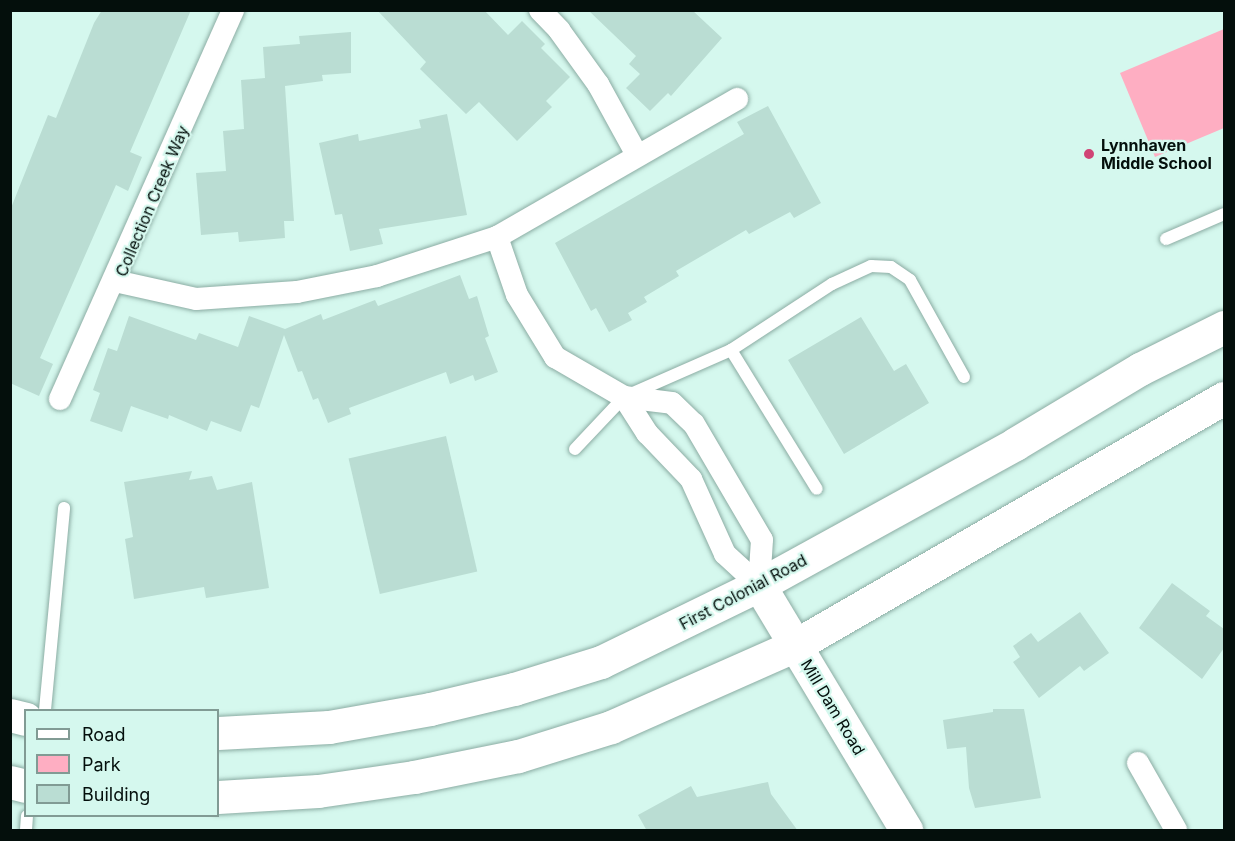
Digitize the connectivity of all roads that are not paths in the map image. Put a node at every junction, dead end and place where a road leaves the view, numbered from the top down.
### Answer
1 (233, 10) edge
2 (540, 10) edge
3 (737, 99) dead end
4 (637, 155) junction
5 (1224, 214) edge
6 (497, 237) junction
7 (1166, 239) dead end
8 (115, 281) junction
9 (1224, 327) edge
10 (731, 350) junction
11 (964, 378) dead end
12 (624, 397) junction
13 (1224, 398) edge
14 (60, 399) dead end
15 (575, 449) dead end
16 (817, 489) dead end
17 (64, 508) dead end
18 (759, 585) junction
19 (796, 645) junction
20 (45, 709) edge
21 (219, 733) edge
22 (1138, 764) dead end
23 (219, 797) edge
24 (906, 831) edge
25 (1176, 831) edge

1 - 8 street, Collection Creek Way
2 - 4 street
3 - 4 street, Collection Creek Way
4 - 6 street, Collection Creek Way
5 - 7 lane
6 - 8 street, Collection Creek Way
6 - 12 street, Mill Dam Road
8 - 14 street
9 - 18 main road, First Colonial Road
10 - 11 lane
10 - 12 lane
10 - 16 lane
12 - 15 lane
12 - 18 street, Mill Dam Road
12 - 18 street, Mill Dam Road
13 - 19 main road
17 - 20 lane
18 - 19 main road, Mill Dam Road
18 - 21 main road, First Colonial Road
19 - 23 main road
19 - 24 main road, Mill Dam Road
22 - 25 street

